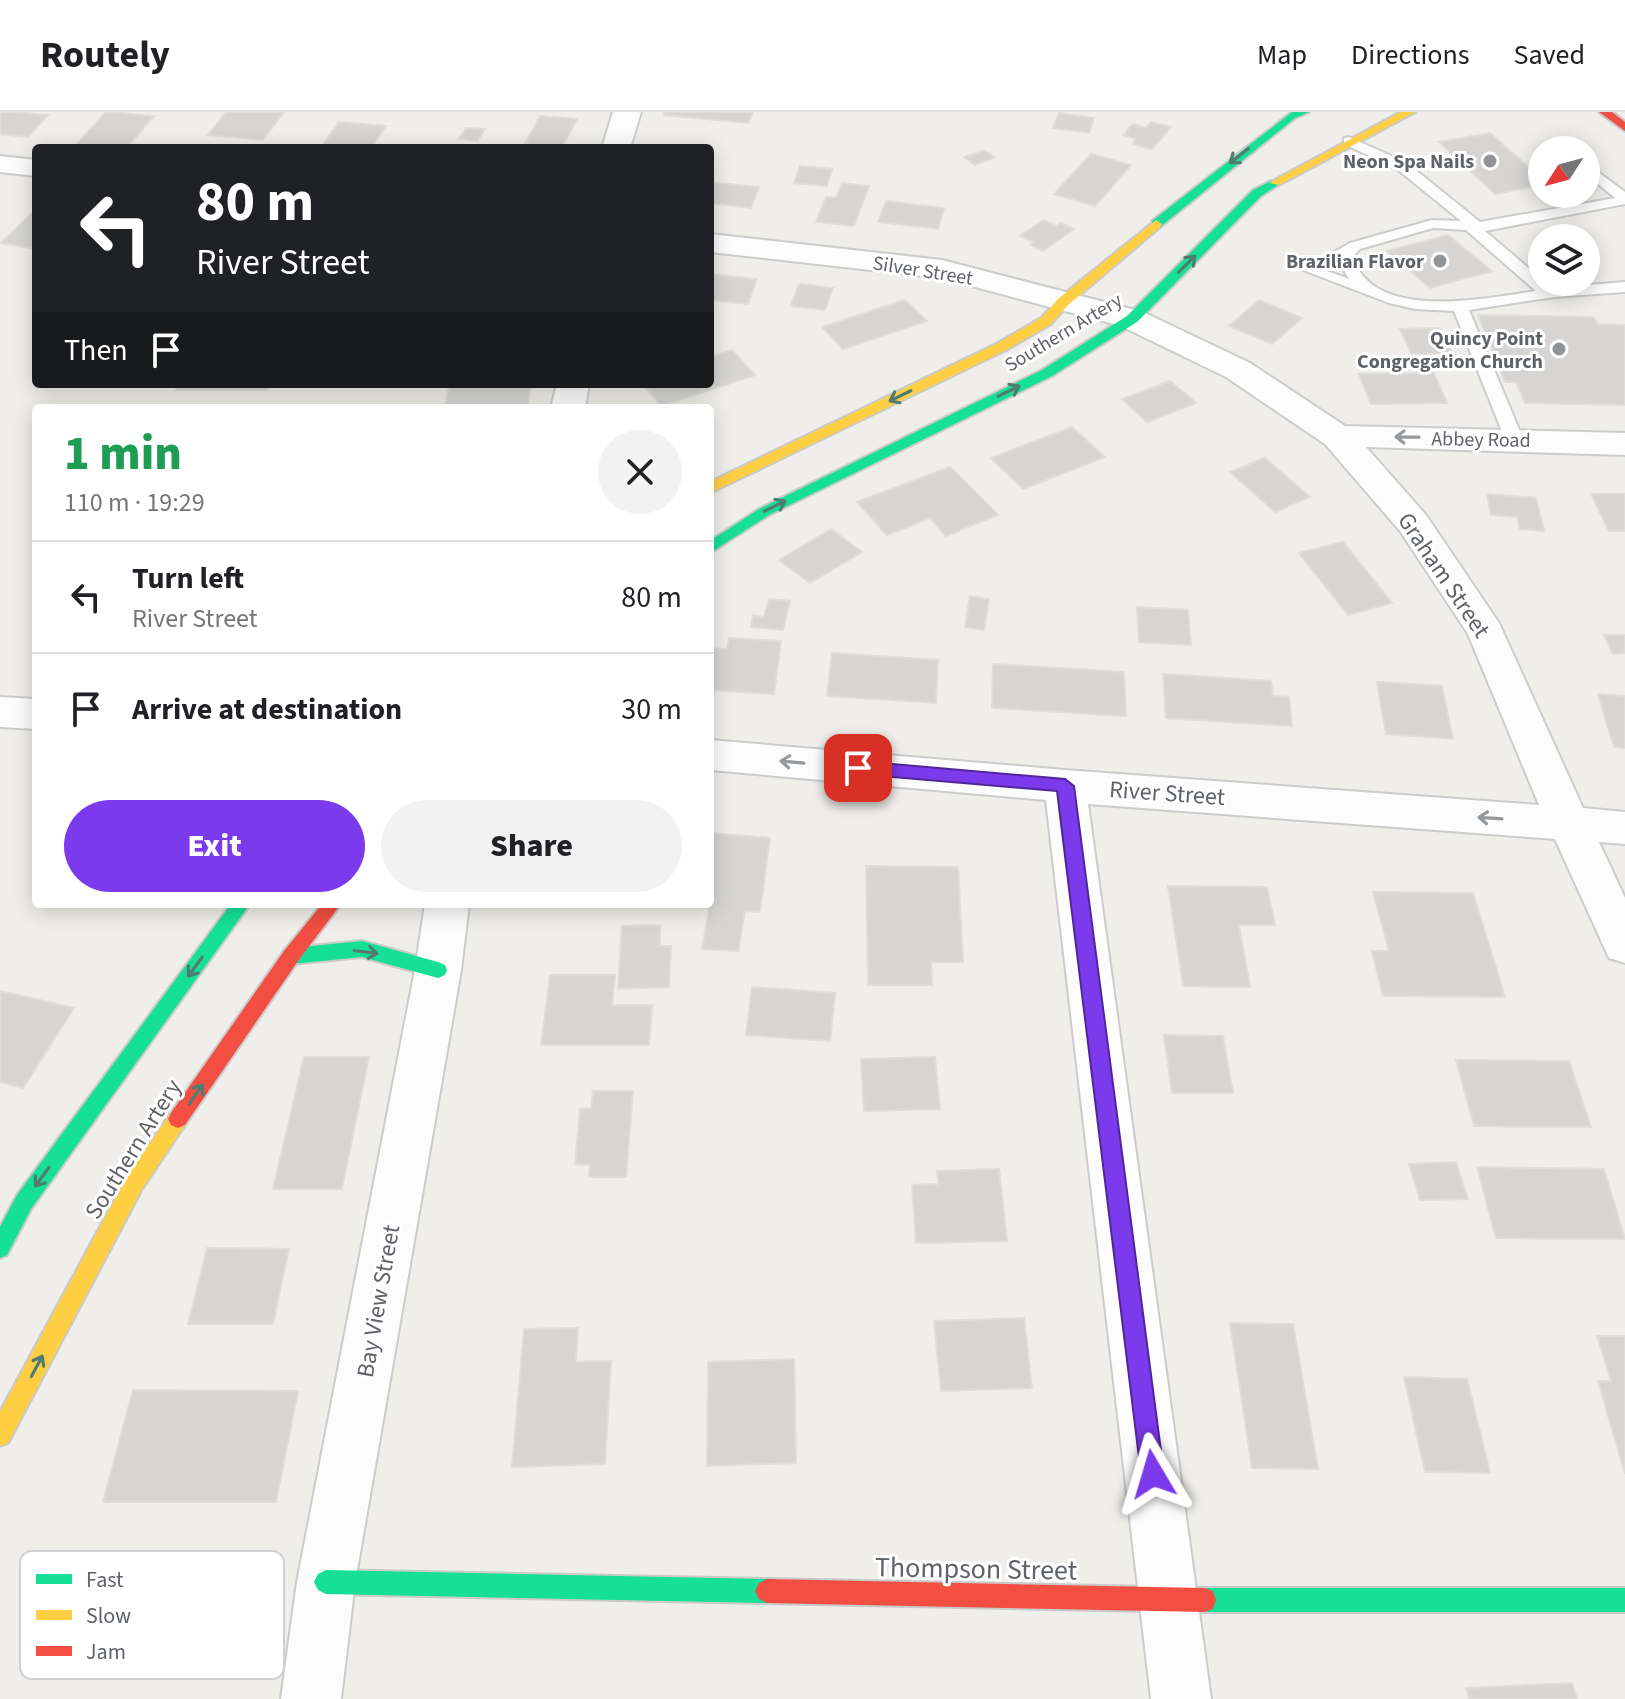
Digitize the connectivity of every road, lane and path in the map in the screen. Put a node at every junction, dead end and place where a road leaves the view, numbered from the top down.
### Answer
1 (627, 112) edge
2 (1409, 112) edge
3 (1605, 112) edge
4 (1296, 113) edge
5 (1625, 128) edge
6 (1349, 141) junction
7 (617, 144) edge
8 (0, 164) edge
9 (32, 168) edge
10 (1600, 179) edge
11 (1625, 200) edge
12 (1473, 226) junction
13 (714, 243) edge
14 (1351, 250) junction
15 (1528, 275) edge
16 (1625, 287) edge
17 (1600, 289) edge
18 (1528, 296) edge
19 (1392, 300) junction
20 (1063, 302) junction
21 (1460, 306) junction
22 (1132, 319) junction
23 (1337, 436) junction
24 (1514, 439) junction
25 (1625, 444) edge
26 (714, 486) edge
27 (714, 545) edge
28 (0, 712) edge
29 (32, 714) edge
30 (714, 755) edge
31 (1065, 786) junction
32 (1568, 824) junction
33 (1625, 828) edge
34 (238, 908) edge
35 (329, 908) edge
36 (446, 908) edge
37 (1625, 945) edge
38 (291, 956) junction
39 (438, 970) junction
40 (0, 1248) edge
41 (0, 1435) edge
42 (326, 1582) junction
43 (1169, 1600) junction
44 (1625, 1600) edge
45 (311, 1699) edge
46 (1181, 1699) edge

1 - 7 street
2 - 6 main road, Southern Artery
3 - 5 main road
4 -> 20 main road, Southern Artery
6 - 12 lane
22 -> 6 main road, Southern Artery
8 - 9 street
10 - 11 lane
11 - 12 lane
12 - 14 lane
12 - 15 lane
13 - 20 street, Silver Street
14 - 19 lane
14 - 19 lane
16 - 17 lane
18 - 21 lane
19 - 21 lane
20 - 22 street, Silver Street
20 -> 26 main road, Southern Artery
21 - 24 lane
22 - 23 street, Graham Street
27 -> 22 main road, Southern Artery
24 -> 23 street, Abbey Road
23 - 32 street, Graham Street
24 - 25 street, Abbey Road
28 - 29 street
31 -> 30 street, River Street
32 -> 31 street, River Street
31 - 43 street
32 - 33 street, River Street
32 - 37 street, Graham Street
34 -> 40 main road
35 - 38 main road, Southern Artery
36 - 39 street, Bay View Street
38 -> 39 main road
41 -> 38 main road, Southern Artery
39 - 42 street, Bay View Street
42 - 43 main road, Thompson Street
42 - 45 street, Bay View Street
43 - 44 main road, Thompson Street
43 - 46 street

